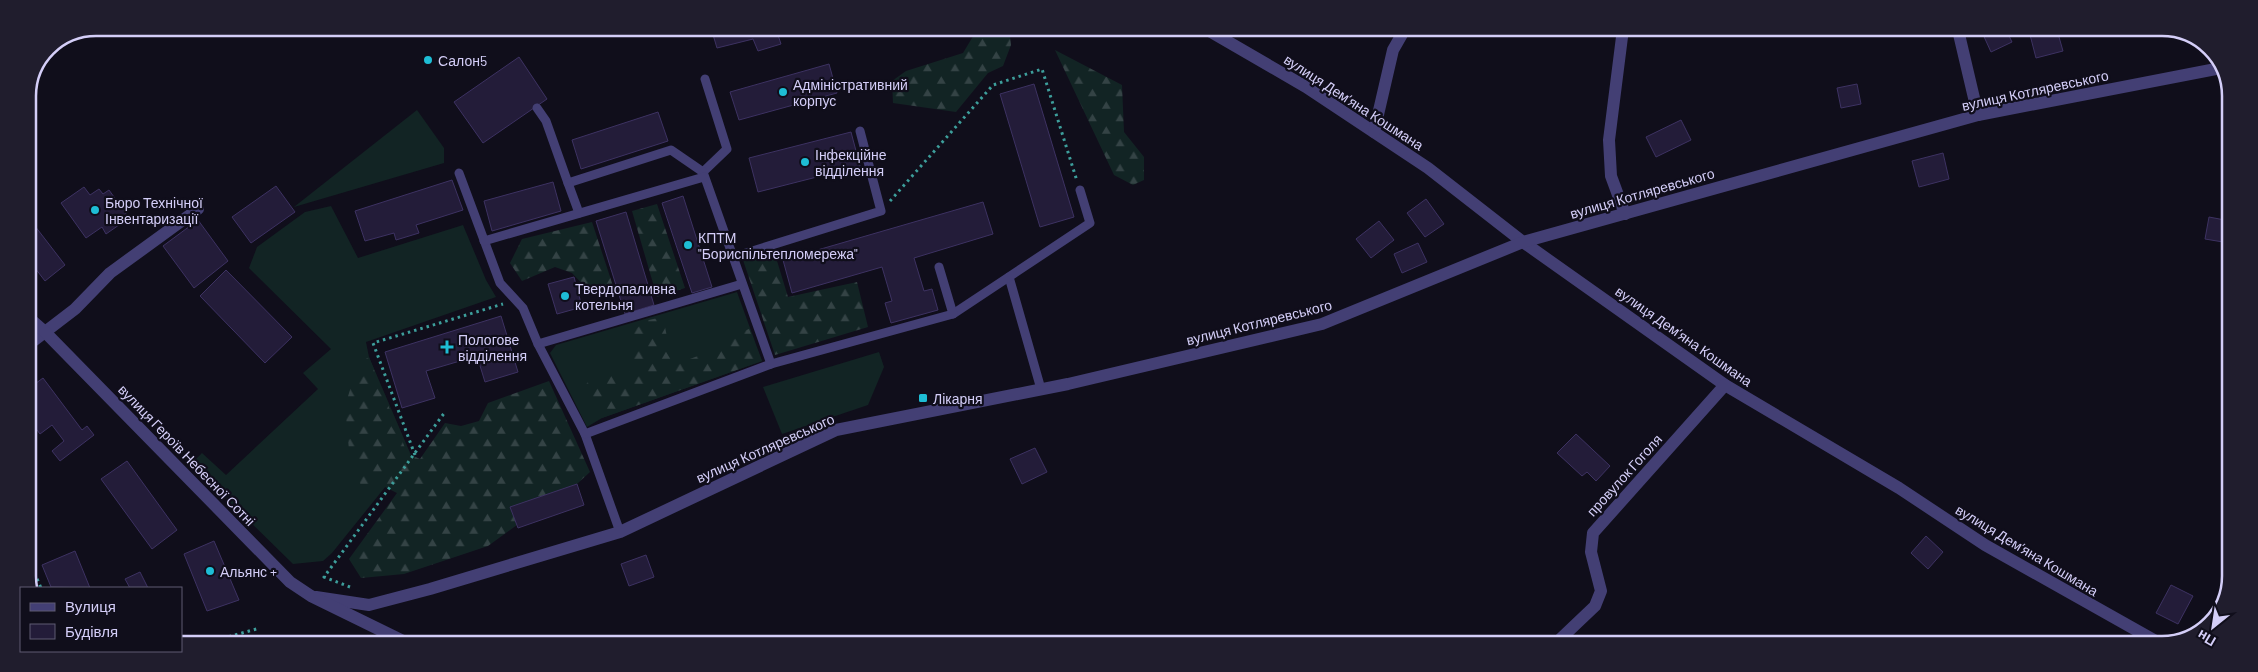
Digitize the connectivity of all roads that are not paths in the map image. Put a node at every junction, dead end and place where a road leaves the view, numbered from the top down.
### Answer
1 (1218, 36) edge
2 (1401, 36) edge
3 (1622, 36) edge
4 (1959, 36) edge
5 (2215, 69) edge
6 (705, 79) dead end
7 (537, 108) dead end
8 (1978, 115) junction
9 (860, 131) dead end
10 (1374, 132) junction
11 (460, 173) dead end
12 (704, 175) junction
13 (568, 183) junction
14 (1080, 190) road end
15 (198, 209) dead end
16 (579, 214) junction
17 (1625, 214) junction
18 (484, 241) junction
19 (1523, 242) junction
20 (733, 257) junction
21 (939, 267) dead end
22 (1009, 277) junction
23 (742, 284) junction
24 (953, 314) junction
25 (36, 324) edge
26 (45, 332) junction
27 (36, 338) edge
28 (538, 344) junction
29 (771, 364) junction
30 (1725, 385) junction
31 (1041, 390) junction
32 (584, 434) junction
33 (620, 532) junction
34 (311, 596) junction
35 (393, 636) edge
36 (1564, 636) edge
37 (2147, 636) edge

1 - 10 street, вулиця Демʼяна Кошмана
2 - 10 street
3 - 17 street
4 - 8 street
5 - 8 street, вулиця Котляревського
6 - 12 lane
7 - 13 lane
8 - 17 street, вулиця Котляревського
9 - 20 lane
10 - 19 street, вулиця Демʼяна Кошмана
11 - 18 lane
12 - 13 lane
12 - 16 lane
12 - 20 lane
13 - 16 lane
14 - 22 lane
15 - 26 street
16 - 18 lane
17 - 19 street, вулиця Котляревського
18 - 28 lane
19 - 30 street, вулиця Демʼяна Кошмана
19 - 31 street, вулиця Котляревського
20 - 23 lane
21 - 24 lane
22 - 24 lane
22 - 31 lane
23 - 28 lane
23 - 29 lane
24 - 29 lane
25 - 26 street, вулиця Героїв Небесної Сотні
26 - 27 street
26 - 34 street, вулиця Героїв Небесної Сотні
28 - 32 lane
29 - 32 lane
30 - 36 street, провулок Гоголя
30 - 37 street, вулиця Демʼяна Кошмана
31 - 33 street, вулиця Котляревського
32 - 33 lane
33 - 34 street, вулиця Котляревського
34 - 35 street, вулиця Героїв Небесної Сотні

